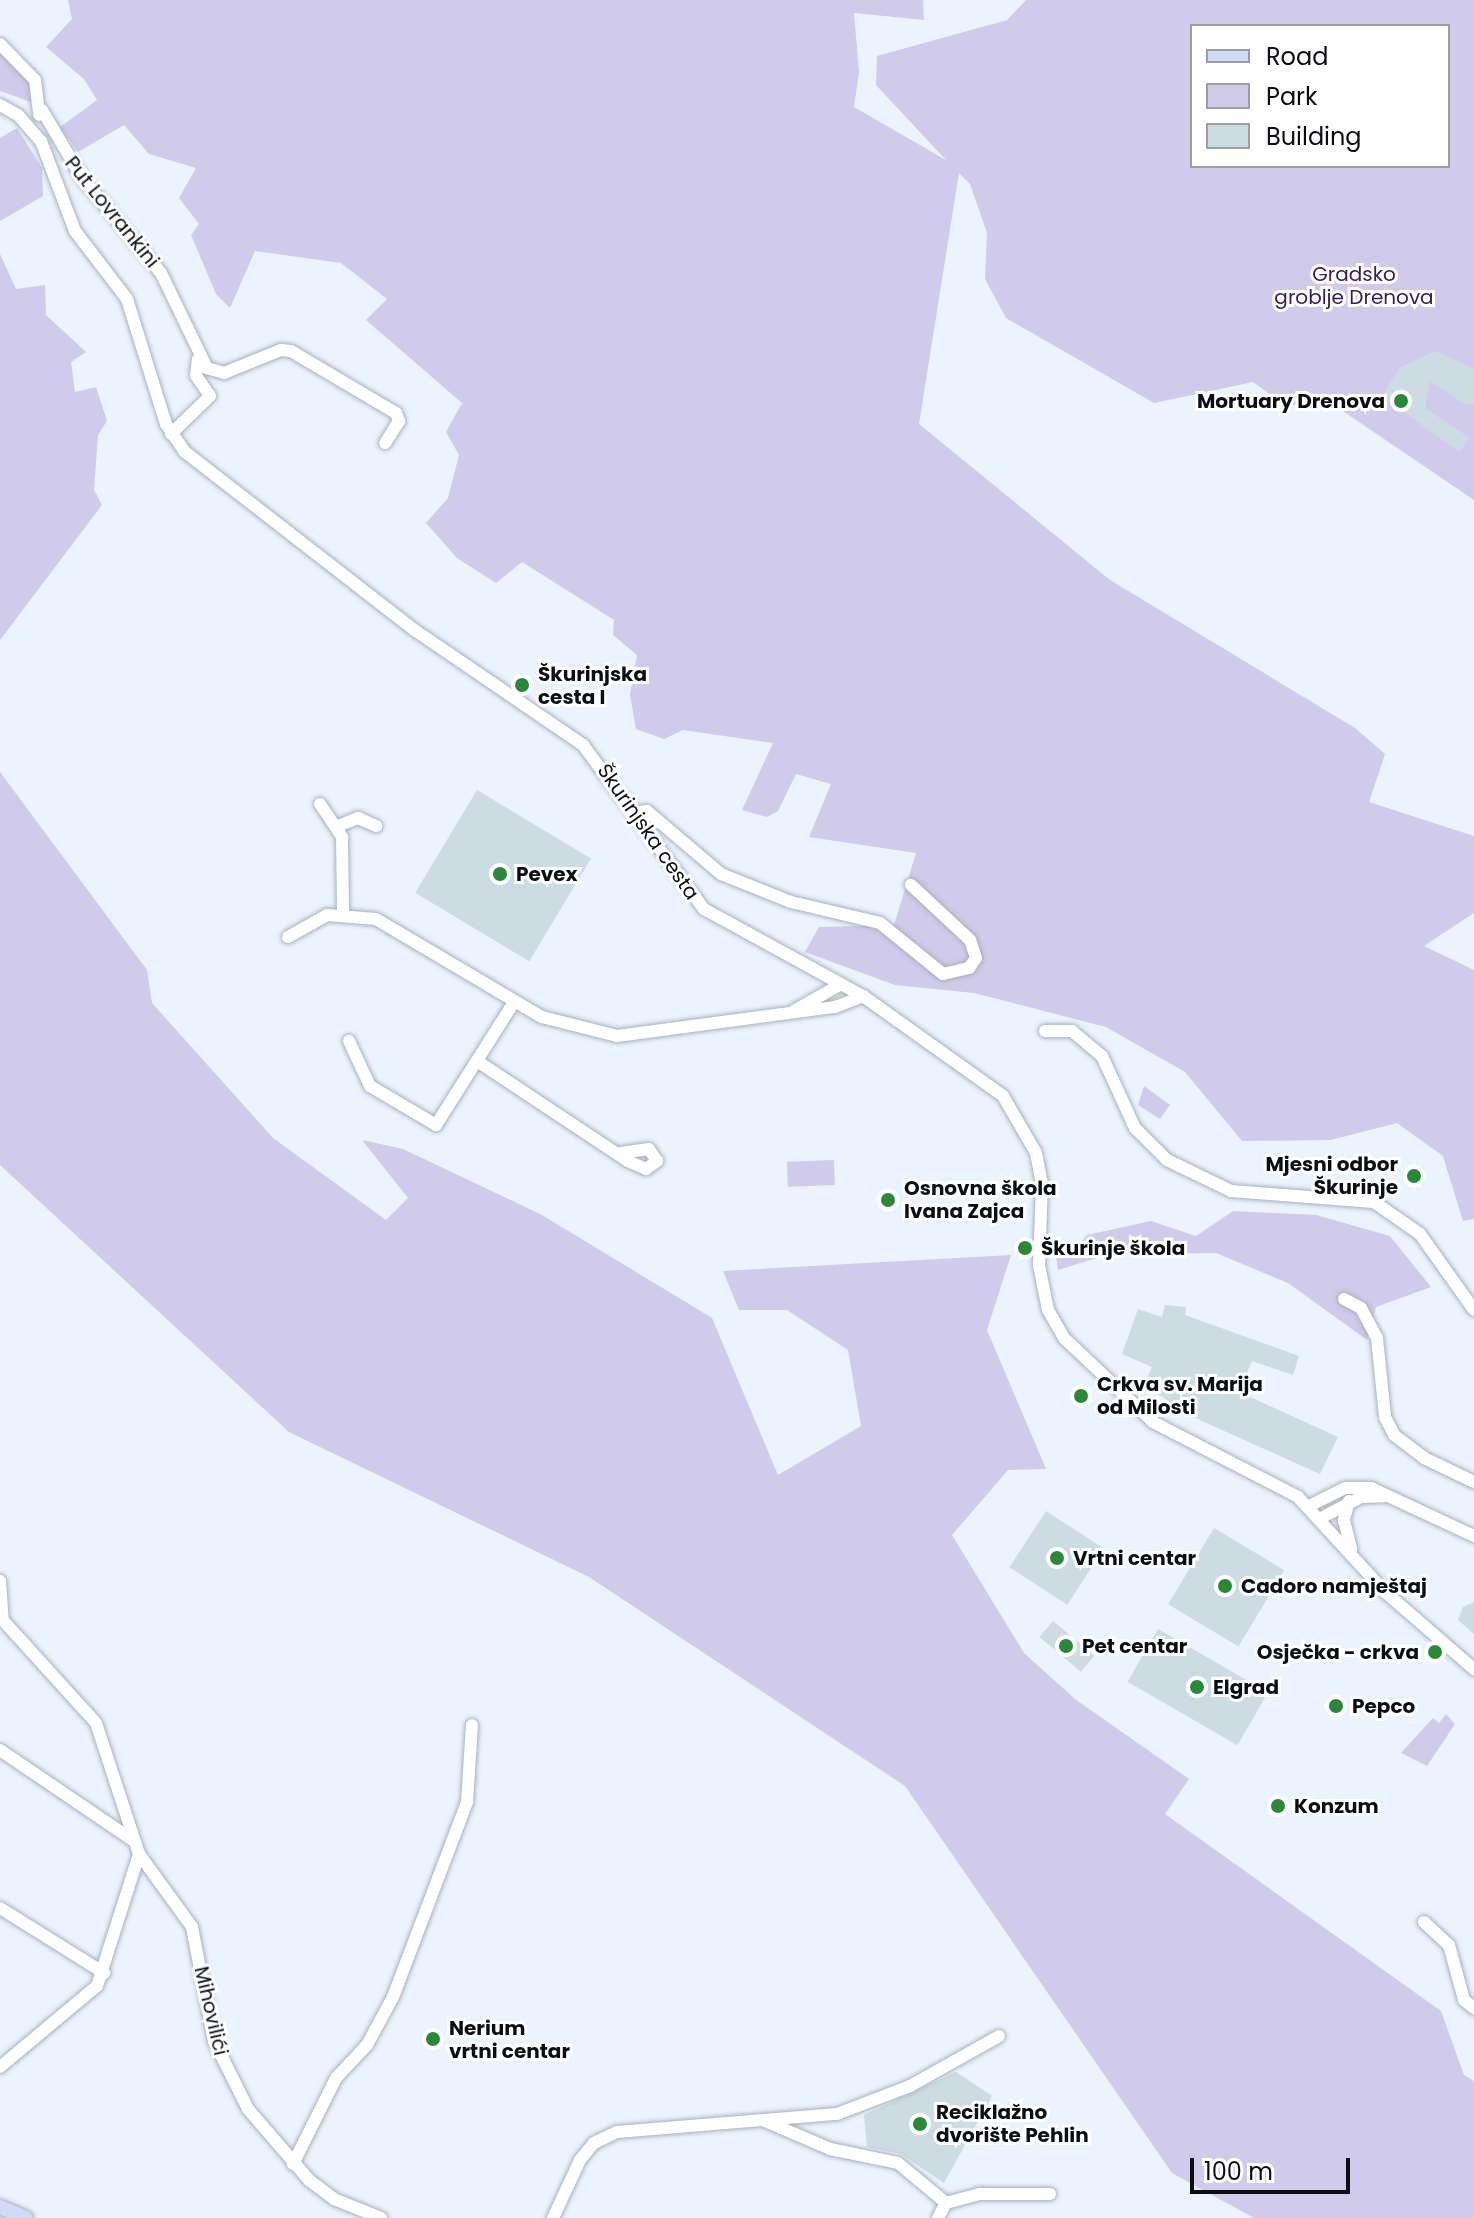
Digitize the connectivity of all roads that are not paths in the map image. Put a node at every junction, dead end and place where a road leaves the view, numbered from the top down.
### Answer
1 (0, 44) edge
2 (0, 105) edge
3 (42, 110) junction
4 (31, 127) junction
5 (198, 359) junction
6 (171, 434) junction
7 (385, 443) dead end
8 (320, 804) dead end
9 (634, 813) junction
10 (338, 826) junction
11 (376, 826) dead end
12 (911, 885) dead end
13 (343, 913) junction
14 (288, 937) dead end
15 (811, 968) junction
16 (841, 984) junction
17 (813, 996) junction
18 (863, 996) junction
19 (514, 1002) junction
20 (794, 1011) junction
21 (1045, 1031) dead end
22 (349, 1041) dead end
23 (477, 1061) junction
24 (620, 1153) dead end
25 (1344, 1299) dead end
26 (1474, 1310) edge
27 (1474, 1482) edge
28 (1387, 1496) junction
29 (1349, 1501) junction
30 (1309, 1506) junction
31 (1319, 1519) junction
32 (1474, 1536) edge
33 (1352, 1552) junction
34 (0, 1581) edge
35 (2, 1621) edge
36 (1474, 1669) edge
37 (472, 1725) dead end
38 (0, 1750) edge
39 (134, 1841) junction
40 (139, 1854) junction
41 (0, 1908) edge
42 (1424, 1922) dead end
43 (104, 1973) junction
44 (1474, 2008) edge
45 (999, 2036) dead end
46 (0, 2067) edge
47 (762, 2120) junction
48 (293, 2164) junction
49 (1050, 2194) dead end
50 (946, 2203) junction
51 (0, 2207) edge
52 (26, 2218) edge
53 (381, 2218) edge
54 (553, 2218) edge
55 (938, 2218) edge

1 - 3 street, Put Lovrankini
2 - 4 street
3 - 4 street
3 - 5 street, Put Lovrankini
4 - 6 street
5 - 6 street, Put Lovrankini
5 - 7 street
6 - 9 street, Škurinjska cesta
8 - 10 street
9 - 12 street
9 - 15 street, Škurinjska cesta
10 - 11 street
10 - 13 street
13 - 14 street
13 - 19 street
15 - 16 street, Škurinjska cesta
15 - 17 street
16 - 17 street
16 - 18 street, Škurinjska cesta
17 - 20 street
18 - 20 street
18 - 30 street, Škurinjska cesta
19 - 20 street
19 - 23 street
21 - 26 street
22 - 23 street
23 - 24 street
25 - 27 street
28 - 29 street
28 - 30 street
28 - 32 street
29 - 31 street
29 - 33 street
30 - 31 street, Škurinjska cesta
31 - 33 street, Škurinjska cesta
33 - 36 street, Škurinjska cesta
34 - 35 street, Mihovilići
35 - 39 street, Mihovilići
37 - 48 street
38 - 39 street
39 - 40 street, Mihovilići
40 - 43 street
40 - 48 street, Mihovilići
41 - 43 street
42 - 44 street
43 - 46 street
45 - 47 street
47 - 50 street
47 - 54 street
48 - 53 street, Mihovilići
49 - 50 street
50 - 55 street
51 - 52 main road

